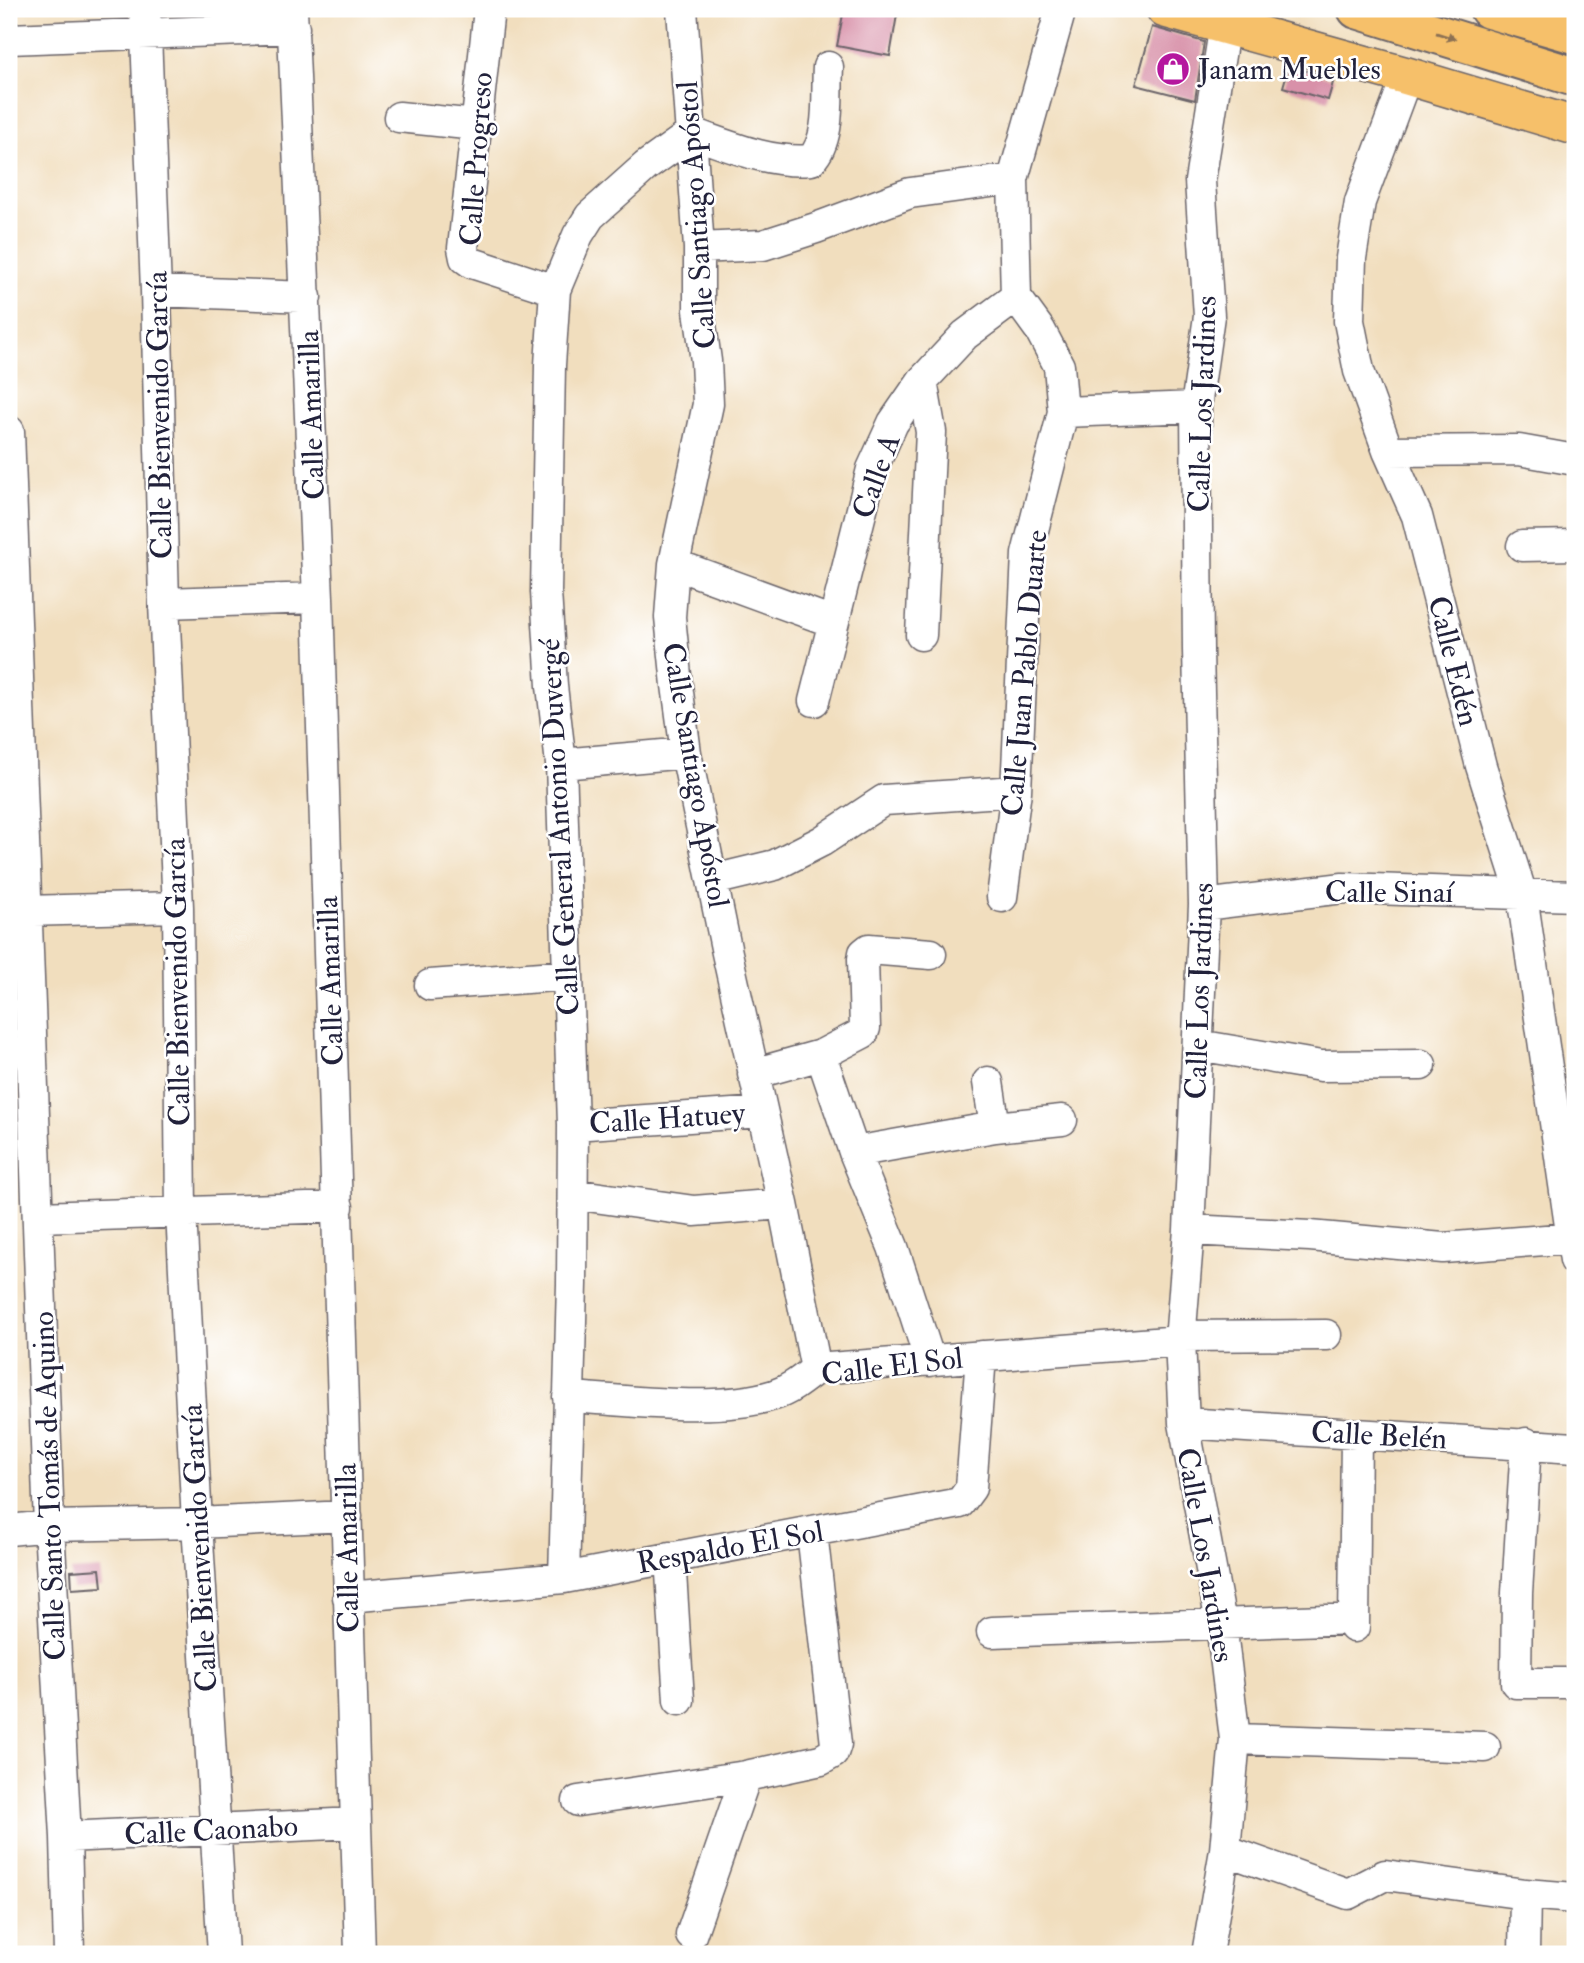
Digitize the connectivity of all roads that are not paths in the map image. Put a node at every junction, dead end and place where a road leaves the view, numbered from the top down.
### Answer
1 (489, 9) edge
2 (681, 9) edge
3 (1061, 9) edge
4 (1165, 9) edge
5 (1357, 9) edge
6 (1489, 9) edge
7 (293, 18) edge
8 (146, 21) edge
9 (1225, 24) junction
10 (1575, 34) edge
11 (9, 39) edge
12 (828, 67) dead end
13 (1407, 76) junction
14 (1575, 76) edge
15 (399, 117) dead end
16 (476, 125) junction
17 (1575, 127) edge
18 (692, 133) junction
19 (1013, 179) junction
20 (699, 247) junction
21 (555, 290) junction
22 (156, 291) junction
23 (306, 296) junction
24 (1016, 297) junction
25 (922, 380) junction
26 (1196, 407) junction
27 (1063, 412) junction
28 (9, 431) edge
29 (1388, 452) junction
30 (1575, 460) edge
31 (1575, 545) edge
32 (1522, 546) dead end
33 (674, 564) junction
34 (318, 598) junction
35 (164, 603) junction
36 (833, 622) junction
37 (921, 635) dead end
38 (814, 701) dead end
39 (686, 753) junction
40 (561, 764) junction
41 (1016, 792) junction
42 (713, 880) junction
43 (1522, 895) junction
44 (1575, 896) edge
45 (1002, 897) dead end
46 (1204, 905) junction
47 (178, 907) junction
48 (25, 911) junction
49 (931, 954) dead end
50 (568, 975) junction
51 (430, 985) dead end
52 (1198, 1045) junction
53 (821, 1055) junction
54 (1421, 1065) dead end
55 (752, 1074) junction
56 (988, 1082) dead end
57 (762, 1112) junction
58 (1564, 1116) edge
59 (1062, 1121) dead end
60 (573, 1125) junction
61 (995, 1127) junction
62 (854, 1152) junction
63 (573, 1194) junction
64 (783, 1204) junction
65 (338, 1207) junction
66 (181, 1212) junction
67 (39, 1217) junction
68 (1189, 1230) junction
69 (1573, 1249) edge
70 (1325, 1335) dead end
71 (1180, 1338) junction
72 (981, 1356) junction
73 (930, 1361) junction
74 (816, 1369) junction
75 (568, 1397) junction
76 (1184, 1423) junction
77 (1356, 1435) junction
78 (1526, 1443) junction
79 (1575, 1448) edge
80 (347, 1516) junction
81 (197, 1523) junction
82 (49, 1526) junction
83 (9, 1530) edge
84 (813, 1532) junction
85 (670, 1557) junction
86 (564, 1578) junction
87 (348, 1597) junction
88 (1221, 1623) junction
89 (992, 1632) dead end
90 (1575, 1683) edge
91 (679, 1700) dead end
92 (1235, 1739) junction
93 (1485, 1747) dead end
94 (746, 1776) junction
95 (578, 1801) dead end
96 (355, 1823) junction
97 (217, 1829) junction
98 (66, 1837) junction
99 (1225, 1850) junction
100 (1525, 1894) junction
101 (1575, 1898) edge
102 (691, 1935) dead end
103 (69, 1954) edge
104 (223, 1954) edge
105 (360, 1954) edge
106 (1207, 1954) edge
107 (1524, 1954) edge

1 - 16 street, Calle Progreso
2 - 18 street, Calle Santiago Apóstol
3 - 19 street
4 - 9 main road
5 -> 14 highway
6 - 10 highway
7 - 8 street
7 - 23 street, Calle Amarilla
8 - 11 street
8 - 22 street, Calle Bienvenido García
9 - 13 main road
9 - 26 street, Calle Los Jardines
12 - 18 street
13 - 17 main road
13 - 29 street, Calle Edén
15 - 16 street
16 - 21 street, Calle Progreso
18 - 20 street, Calle Santiago Apóstol
18 - 21 street, Calle General Antonio Duvergé
19 - 20 street
19 - 24 street
20 - 33 street, Calle Santiago Apóstol
21 - 40 street, Calle General Antonio Duvergé
22 - 23 street
22 - 35 street, Calle Bienvenido García
23 - 34 street, Calle Amarilla
24 - 25 street, Calle A
24 - 27 street, Calle Juan Pablo Duarte
25 - 36 street, Calle A
25 - 37 street
26 - 27 street
26 - 46 street, Calle Los Jardines
27 - 41 street, Calle Juan Pablo Duarte
28 - 48 street, Calle Santo Tomás de Aquino
29 - 30 street
29 - 43 street, Calle Edén
31 - 32 street
33 - 36 street
33 - 39 street, Calle Santiago Apóstol
34 - 35 street
34 - 65 street, Calle Amarilla
35 - 47 street, Calle Bienvenido García
36 - 38 street, Calle A
39 - 40 street
39 - 42 street, Calle Santiago Apóstol
40 - 50 street, Calle General Antonio Duvergé
41 - 42 street
41 - 45 street, Calle Juan Pablo Duarte
42 - 55 street, Calle Santiago Apóstol
43 - 44 street, Calle Sinaí
43 - 46 street, Calle Sinaí
43 - 58 street, Calle Edén
46 - 52 street, Calle Los Jardines
47 - 48 street
47 - 66 street, Calle Bienvenido García
48 - 67 street, Calle Santo Tomás de Aquino
49 - 53 street
50 - 51 street
50 - 60 street, Calle General Antonio Duvergé
52 - 54 street
52 - 68 street, Calle Los Jardines
53 - 55 street
53 - 62 street
55 - 57 street, Calle Santiago Apóstol
56 - 61 street
57 - 60 street, Calle Hatuey
57 - 64 street, Calle Santiago Apóstol
58 - 69 street, Calle Edén
59 - 61 street
60 - 63 street, Calle General Antonio Duvergé
61 - 62 street
62 - 73 street
63 - 64 street
63 - 75 street, Calle General Antonio Duvergé
64 - 74 street, Calle Santiago Apóstol
65 - 66 street
65 - 80 street, Calle Amarilla
66 - 67 street
66 - 81 street, Calle Bienvenido García
67 - 82 street, Calle Santo Tomás de Aquino
68 - 69 street
68 - 71 street, Calle Los Jardines
70 - 71 street, Calle El Sol
71 - 72 street, Calle El Sol
71 - 76 street, Calle Los Jardines
72 - 73 street, Calle El Sol
72 - 84 street, Respaldo El Sol
73 - 74 street, Calle El Sol
74 - 75 street, Calle El Sol
75 - 86 street, Calle General Antonio Duvergé
76 - 77 street, Calle Belén
76 - 88 street, Calle Los Jardines
77 - 78 street, Calle Belén
77 - 88 street
78 - 79 street, Calle Belén
78 - 90 street
80 - 81 street
80 - 87 street, Calle Amarilla
81 - 82 street
81 - 97 street, Calle Bienvenido García
82 - 83 street
82 - 98 street, Calle Santo Tomás de Aquino
84 - 85 street, Respaldo El Sol
84 - 94 street
85 - 86 street, Respaldo El Sol
85 - 91 street
86 - 87 street, Respaldo El Sol
87 - 96 street, Calle Amarilla
88 - 89 street
88 - 92 street, Calle Los Jardines
92 - 93 street
92 - 99 street, Calle Los Jardines
94 - 95 street
94 - 102 street
96 - 97 street, Calle Caonabo
96 - 105 street, Calle Amarilla
97 - 98 street, Calle Caonabo
97 - 104 street, Calle Bienvenido García
98 - 103 street, Calle Santo Tomás de Aquino
99 - 100 street
99 - 106 street, Calle Los Jardines
100 - 101 street
100 - 107 street

